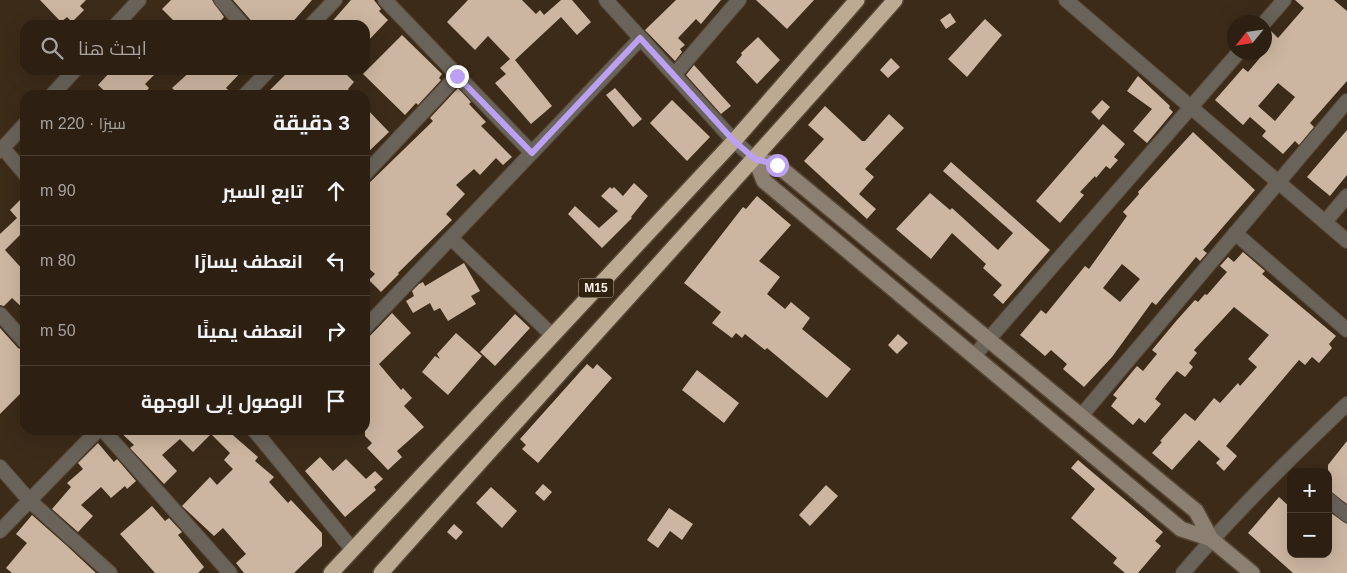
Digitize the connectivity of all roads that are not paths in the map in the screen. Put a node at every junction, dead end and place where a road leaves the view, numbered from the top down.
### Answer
1 (139, 0) edge
2 (221, 0) edge
3 (335, 0) edge
4 (385, 0) edge
5 (606, 0) edge
6 (739, 0) edge
7 (857, 0) edge
8 (895, 0) edge
9 (1066, 0) edge
10 (1284, 0) edge
11 (1271, 15) edge
12 (121, 20) edge
13 (239, 20) edge
14 (316, 20) edge
15 (640, 38) junction
16 (1232, 60) edge
17 (70, 75) edge
18 (264, 75) edge
19 (674, 75) junction
20 (457, 76) junction
21 (57, 90) edge
22 (250, 90) edge
23 (1347, 102) edge
24 (1192, 107) junction
25 (20, 129) edge
26 (734, 141) junction
27 (1, 150) edge
28 (532, 153) junction
29 (755, 159) junction
30 (20, 169) edge
31 (370, 169) edge
32 (1278, 182) junction
33 (1347, 196) edge
34 (1325, 222) junction
35 (1235, 233) junction
36 (451, 238) junction
37 (1347, 241) edge
38 (0, 314) edge
39 (370, 323) edge
40 (1347, 330) edge
41 (552, 335) junction
42 (20, 336) edge
43 (988, 339) junction
44 (974, 356) junction
45 (1347, 404) edge
46 (1081, 416) junction
47 (93, 435) edge
48 (107, 435) edge
49 (263, 435) edge
50 (1286, 462) junction
51 (0, 467) edge
52 (1293, 468) edge
53 (30, 501) junction
54 (1332, 502) edge
55 (1347, 514) edge
56 (0, 531) edge
57 (1211, 539) junction
58 (352, 549) junction
59 (110, 573) edge
60 (230, 573) edge
61 (331, 573) edge
62 (381, 573) edge
63 (1183, 573) edge
64 (1252, 573) edge

1 - 12 street
2 - 13 street
3 - 14 street
4 - 20 street
5 - 15 street
6 - 19 street
7 - 26 highway, M15
8 - 29 highway, M15
9 - 24 street
10 - 11 street
15 - 19 street
15 - 28 street
16 - 24 street
17 - 21 street
18 - 22 street
19 - 26 street
20 - 28 street
20 - 31 street
23 - 32 street
24 - 32 street
24 - 43 street
25 - 27 street
26 - 29 street
26 - 41 highway, M15
27 - 30 street
28 - 36 street
29 - 43 street
29 - 44 street
29 - 62 highway, M15
32 - 34 street
32 - 35 street
33 - 34 street
34 - 37 street
35 - 40 street
35 - 46 street
36 - 39 street
36 - 41 street
38 - 42 street
41 - 58 highway, M15
43 - 44 street
43 - 46 street
44 - 57 street
45 - 50 street
46 - 57 street
47 - 53 street
48 - 60 street
49 - 58 street
50 - 52 street
50 - 57 street
51 - 53 street
53 - 56 street
53 - 59 street
54 - 55 street
57 - 63 street
57 - 64 street
58 - 61 highway, M15

